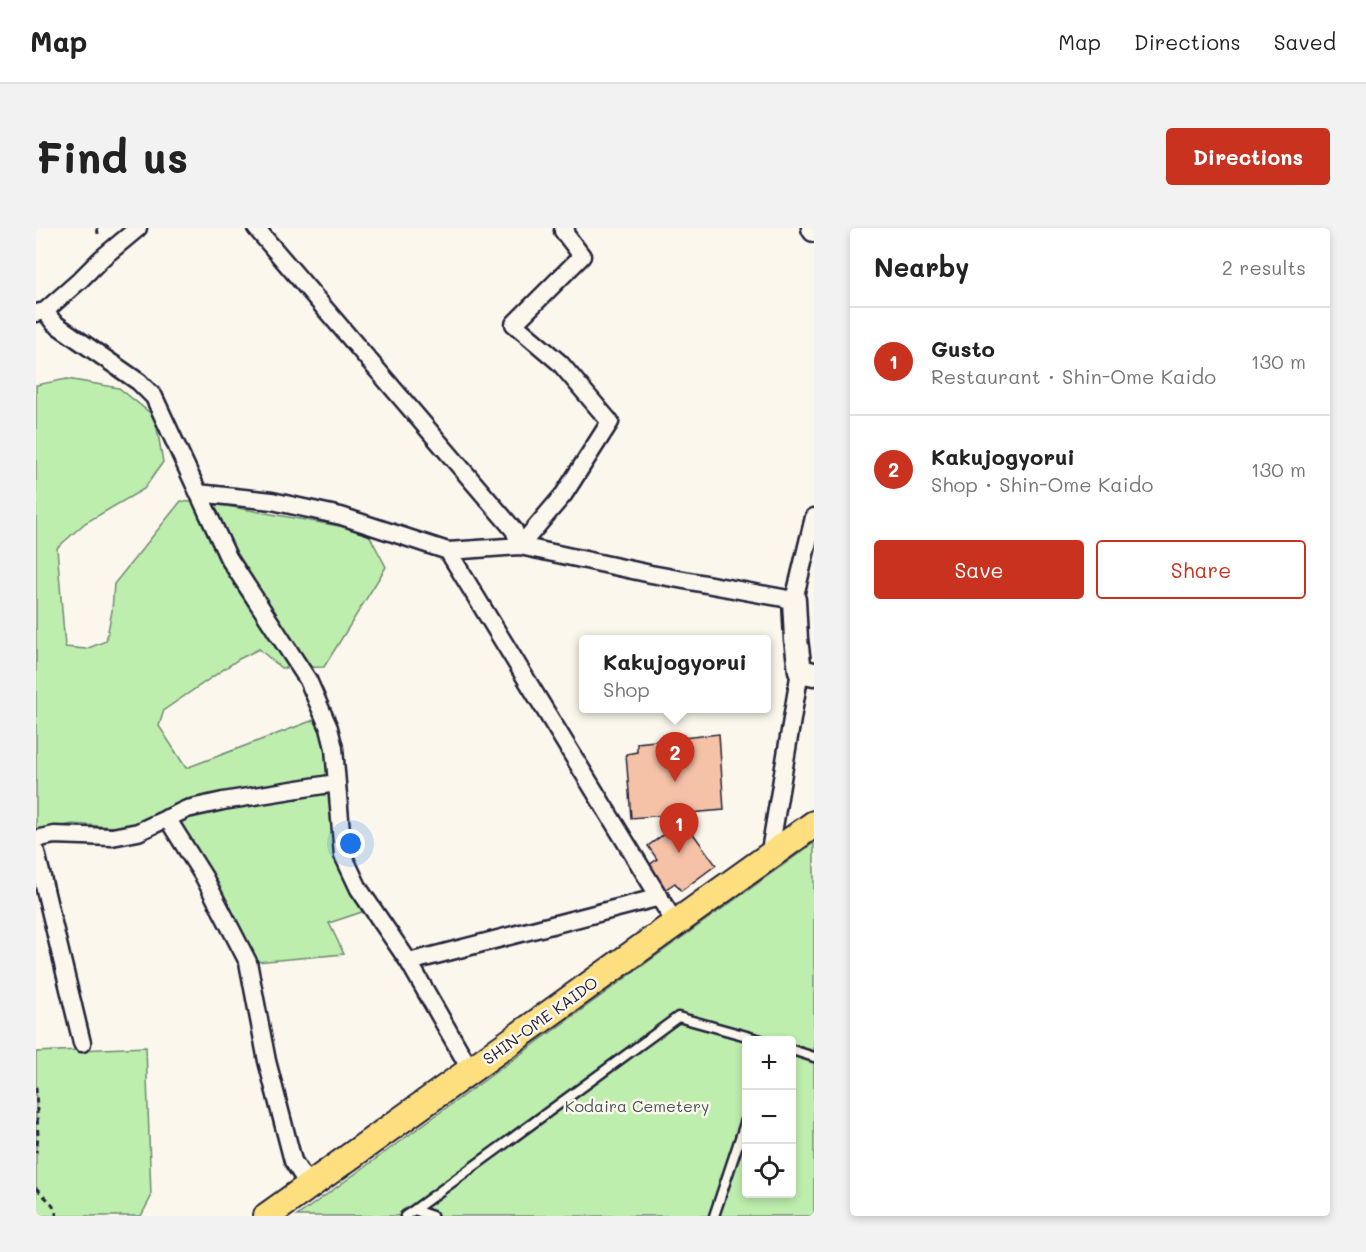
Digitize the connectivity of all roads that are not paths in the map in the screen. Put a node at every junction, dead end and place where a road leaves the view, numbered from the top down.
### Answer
1 (138, 228) edge
2 (256, 228) edge
3 (566, 228) edge
4 (40, 312) edge
5 (198, 493) junction
6 (814, 517) edge
7 (520, 546) junction
8 (448, 551) junction
9 (794, 600) junction
10 (807, 673) edge
11 (336, 783) junction
12 (167, 818) junction
13 (814, 824) edge
14 (36, 839) edge
15 (36, 852) edge
16 (769, 857) junction
17 (660, 897) junction
18 (675, 923) junction
19 (409, 962) junction
20 (744, 1036) edge
21 (81, 1043) dead end
22 (796, 1051) edge
23 (814, 1057) edge
24 (470, 1069) junction
25 (742, 1135) edge
26 (309, 1186) junction
27 (414, 1209) junction
28 (267, 1216) edge
29 (405, 1216) edge
30 (431, 1216) edge
31 (714, 1216) edge

1 - 4 street
2 - 7 street
3 - 7 street
4 - 5 street
5 - 8 street
5 - 11 street
6 - 9 street
7 - 8 street
7 - 9 street
8 - 17 street
9 - 10 street
10 - 16 street
11 - 12 street
11 - 19 street
12 - 14 street
12 - 26 street
13 - 16 main road, SHIN-OME KAIDO
15 - 21 street
16 - 18 main road, SHIN-OME KAIDO
17 - 18 street
17 - 19 street
18 - 24 main road, SHIN-OME KAIDO
19 - 24 street
20 - 27 lane
22 - 23 lane
24 - 26 main road, SHIN-OME KAIDO
25 - 31 lane
26 - 28 main road, SHIN-OME KAIDO
27 - 29 lane
27 - 30 lane

